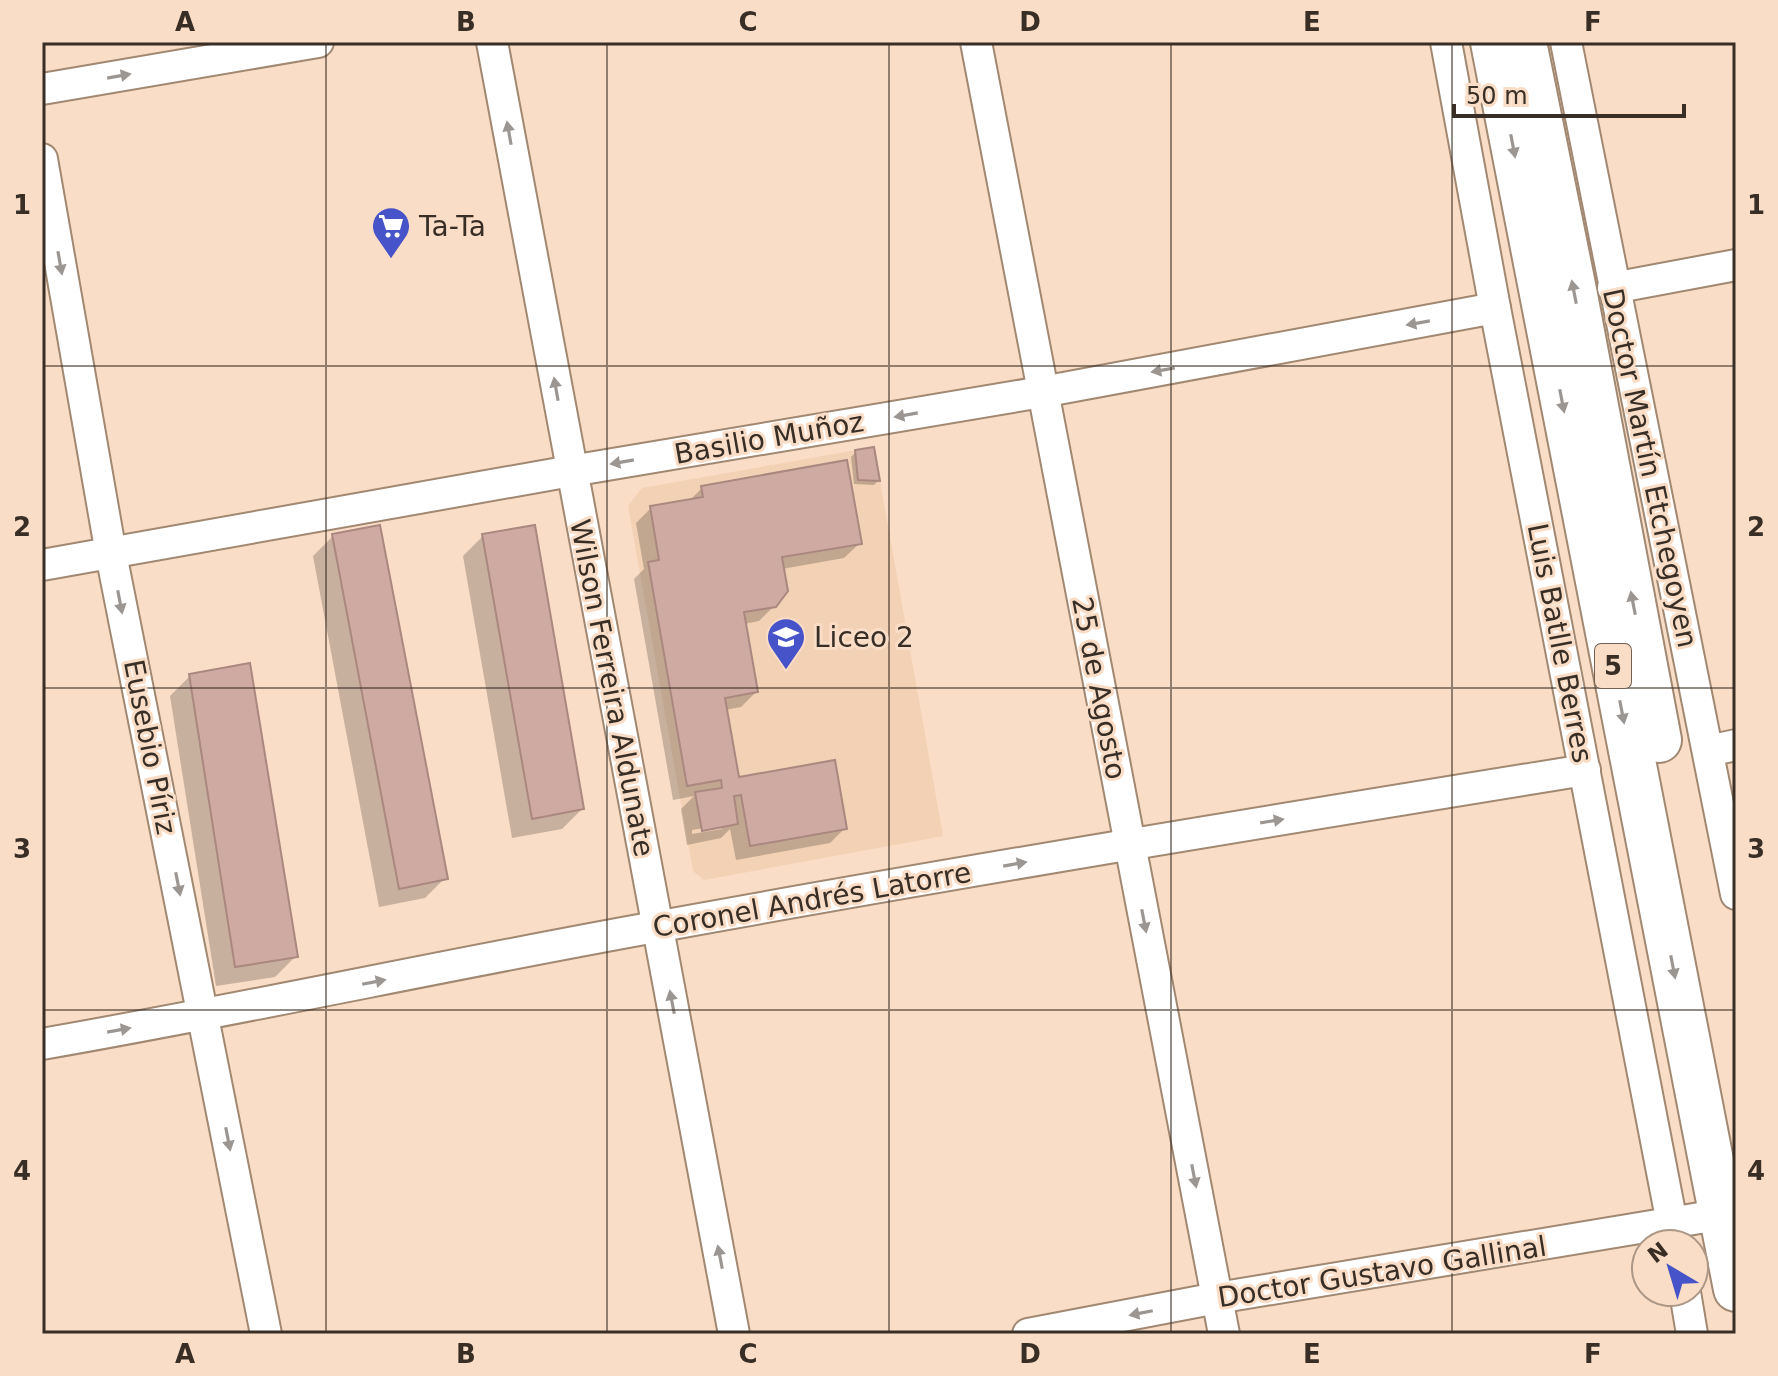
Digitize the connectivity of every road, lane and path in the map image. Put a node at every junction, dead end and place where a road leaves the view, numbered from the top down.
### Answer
1 (318, 42) edge
2 (492, 42) edge
3 (976, 42) edge
4 (1446, 42) edge
5 (1493, 42) edge
6 (1524, 42) edge
7 (1566, 42) edge
8 (42, 89) edge
9 (42, 159) edge
10 (1736, 265) edge
11 (1613, 288) junction
12 (1495, 308) junction
13 (1042, 392) junction
14 (571, 471) junction
15 (111, 554) junction
16 (42, 565) edge
17 (1722, 748) edge
18 (1585, 770) junction
19 (1129, 844) junction
20 (1736, 894) edge
21 (658, 927) junction
22 (204, 1015) junction
23 (42, 1044) edge
24 (1736, 1147) edge
25 (1729, 1214) edge
26 (1673, 1228) edge
27 (1690, 1228) edge
28 (1630, 1240) edge
29 (1736, 1289) edge
30 (1217, 1298) junction
31 (1688, 1308) edge
32 (266, 1334) edge
33 (734, 1334) edge
34 (1028, 1334) edge
35 (1224, 1334) edge
36 (1692, 1334) edge

8 -> 1 street
14 -> 2 street, Wilson Ferreira Aldunate
3 - 13 street, 25 de Agosto
4 - 12 street, Luis Batlle Berres
5 -> 25 highway, 5
24 -> 6 highway, 5
7 - 11 street, Doctor Martín Etchegoyen
9 -> 15 street, Eusebio Píriz
10 - 11 street
11 - 17 street, Doctor Martín Etchegoyen
12 -> 13 street, Basilio Muñoz
12 - 18 street, Luis Batlle Berres
13 -> 14 street, Basilio Muñoz
13 - 19 street, 25 de Agosto
14 - 15 street, Basilio Muñoz
14 - 21 street, Wilson Ferreira Aldunate
15 - 16 street, Basilio Muñoz
15 -> 22 street, Eusebio Píriz
17 - 20 street, Doctor Martín Etchegoyen
19 -> 18 street, Coronel Andrés Latorre
18 - 26 street, Luis Batlle Berres
21 -> 19 street, Coronel Andrés Latorre
19 -> 30 street, 25 de Agosto
22 -> 21 street, Coronel Andrés Latorre
33 -> 21 street, Wilson Ferreira Aldunate
23 -> 22 street, Coronel Andrés Latorre
22 -> 32 street, Eusebio Píriz
25 - 27 street, Doctor Gustavo Gallinal
25 - 29 highway, 5
28 - 30 street, Doctor Gustavo Gallinal
30 -> 34 street, Doctor Gustavo Gallinal
30 - 35 street, 25 de Agosto
31 - 36 street

